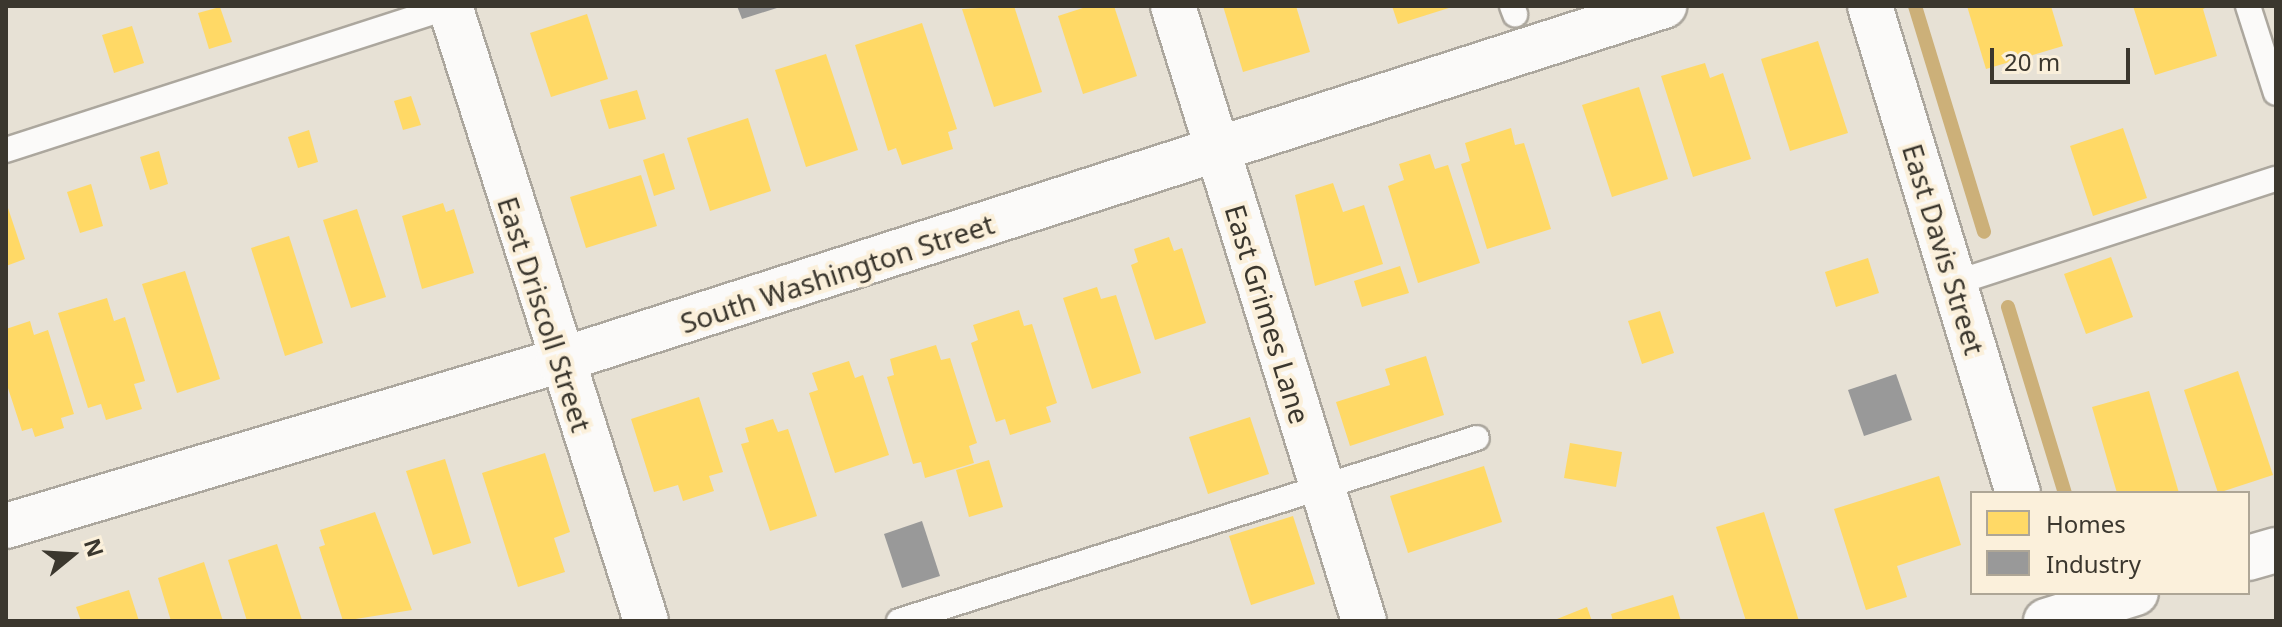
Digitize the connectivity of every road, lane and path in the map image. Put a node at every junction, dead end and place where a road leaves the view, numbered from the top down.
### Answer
1 (451, 6) edge
2 (1173, 6) edge
3 (1664, 6) edge
4 (1870, 6) edge
5 (2248, 6) edge
6 (2276, 93) edge
7 (6, 150) edge
8 (1217, 152) junction
9 (2276, 179) edge
10 (1955, 283) junction
11 (558, 361) junction
12 (1477, 438) dead end
13 (1322, 487) junction
14 (2017, 491) edge
15 (6, 526) edge
16 (2276, 550) edge
17 (2250, 557) edge
18 (2128, 595) edge
19 (2052, 613) edge
20 (646, 621) edge
21 (899, 621) edge
22 (1364, 621) edge

1 - 7 lane
1 - 11 street, East Driscoll Street
2 - 8 street, East Grimes Lane
3 - 8 street, South Washington Street
4 - 10 street, East Davis Street
5 - 6 lane
8 - 11 street, South Washington Street
8 - 13 street, East Grimes Lane
9 - 10 lane
10 - 14 street, East Davis Street
11 - 15 street, South Washington Street
11 - 20 street, East Driscoll Street
12 - 13 lane
13 - 21 lane
13 - 22 street, East Grimes Lane
16 - 17 street
18 - 19 street

